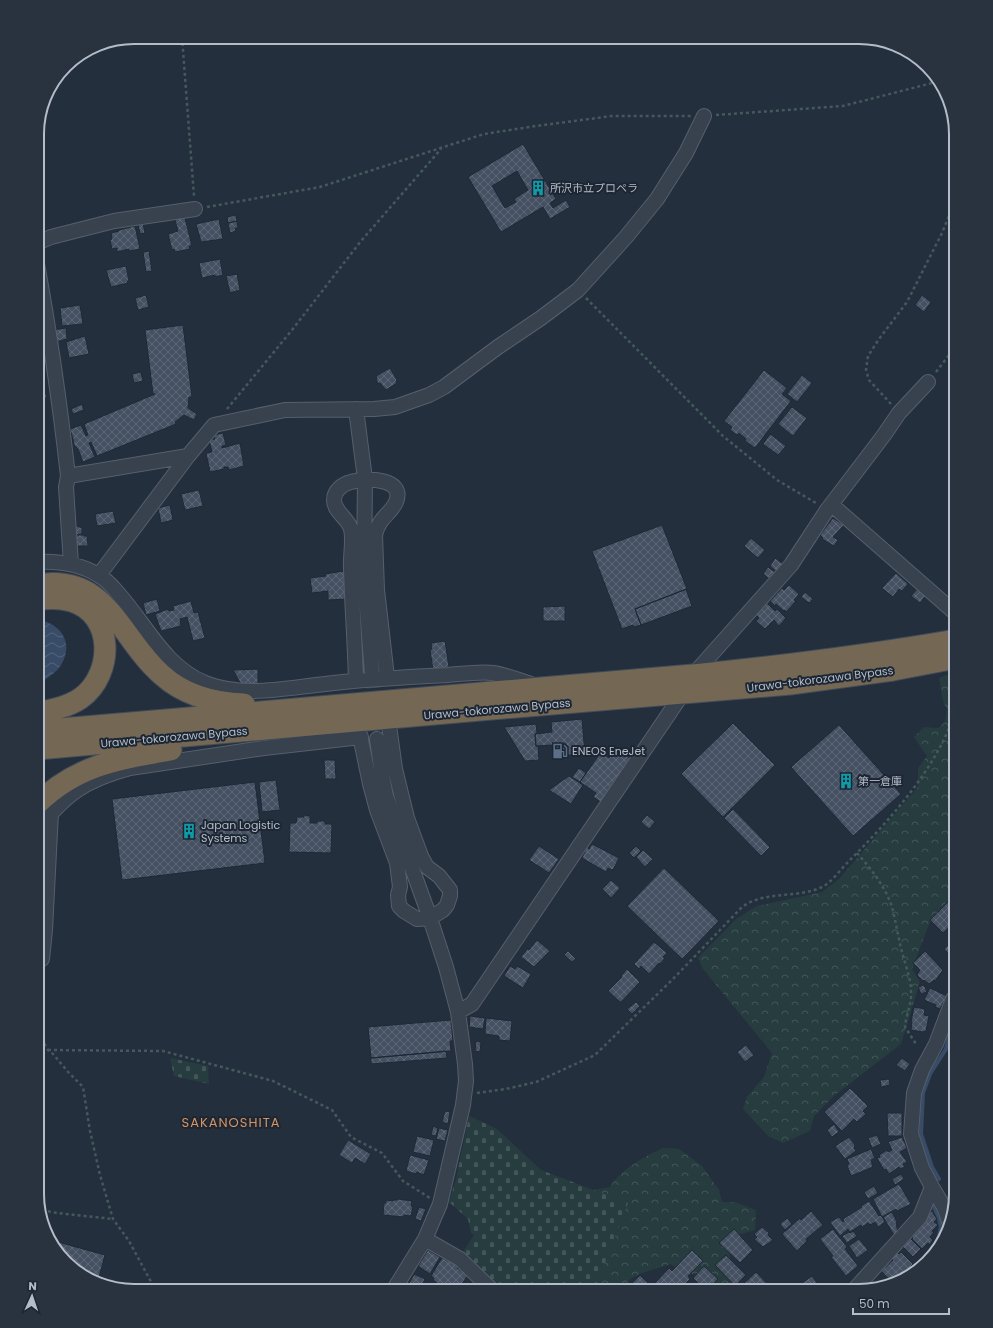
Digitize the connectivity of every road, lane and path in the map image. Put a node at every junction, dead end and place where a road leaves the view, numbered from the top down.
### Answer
1 (183, 44) edge
2 (933, 83) edge
3 (704, 116) junction
4 (442, 148) junction
5 (195, 209) junction
6 (949, 216) edge
7 (44, 240) edge
8 (578, 290) junction
9 (44, 303) edge
10 (949, 355) edge
11 (928, 382) joint
12 (356, 409) junction
13 (899, 413) junction
14 (214, 425) junction
15 (188, 456) junction
16 (68, 476) junction
17 (365, 479) junction
18 (830, 507) junction
19 (44, 561) edge
20 (71, 564) junction
21 (99, 575) junction
22 (44, 585) edge
23 (44, 600) edge
24 (949, 608) edge
25 (949, 641) edge
26 (949, 659) edge
27 (372, 674) tunnel mouth
28 (693, 675) junction
29 (387, 678) junction
30 (356, 680) junction
31 (546, 688) junction
32 (683, 693) junction
33 (445, 697) junction
34 (44, 711) edge
35 (388, 718) junction
36 (355, 727) junction
37 (949, 729) edge
38 (44, 730) edge
39 (377, 739) tunnel mouth
40 (44, 749) edge
41 (44, 808) edge
42 (857, 853) junction
43 (430, 918) junction
44 (44, 940) edge
45 (949, 1010) edge
46 (458, 1012) junction
47 (44, 1043) edge
48 (916, 1044) dead end
49 (48, 1050) junction
50 (465, 1093) junction
51 (932, 1187) junction
52 (440, 1204) junction
53 (46, 1211) edge
54 (946, 1213) edge
55 (113, 1219) junction
56 (425, 1239) junction
57 (152, 1284) edge
58 (397, 1284) edge
59 (486, 1284) edge
60 (859, 1284) edge

1 - 5 path
2 - 3 path
3 - 4 path
3 - 8 street
4 - 5 path
4 - 14 path
5 - 7 street
6 - 13 path
8 - 12 street
8 - 18 path
9 - 16 street
10 - 11 path
11 - 13 street
12 - 14 street
12 - 17 street
13 - 18 street
14 - 15 street
15 - 16 street
15 - 21 street
16 - 20 street
17 - 27 street
17 - 29 street
17 - 30 street
18 - 24 street
18 - 28 street
19 - 20 street
20 - 21 street
21 - 30 street
22 - 33 highway
23 - 34 highway
25 - 28 highway, Urawa-tokorozawa Bypass
26 - 32 highway, Urawa-tokorozawa Bypass
28 - 31 highway, Urawa-tokorozawa Bypass
29 - 30 street
29 - 31 street
31 - 33 highway, Urawa-tokorozawa Bypass
32 - 35 highway, Urawa-tokorozawa Bypass
32 - 46 street
33 - 38 highway, Urawa-tokorozawa Bypass
35 - 36 highway, Urawa-tokorozawa Bypass
35 - 43 street
36 - 40 highway, Urawa-tokorozawa Bypass
36 - 41 highway
36 - 43 street
37 - 42 path
39 - 43 street
41 - 44 street
42 - 48 path
42 - 50 path
43 - 46 street
45 - 51 street
46 - 50 street
47 - 49 path
49 - 52 path
49 - 55 path
50 - 52 street
51 - 54 street
51 - 60 street
52 - 56 street
53 - 55 path
55 - 57 path
56 - 58 street
56 - 59 street

